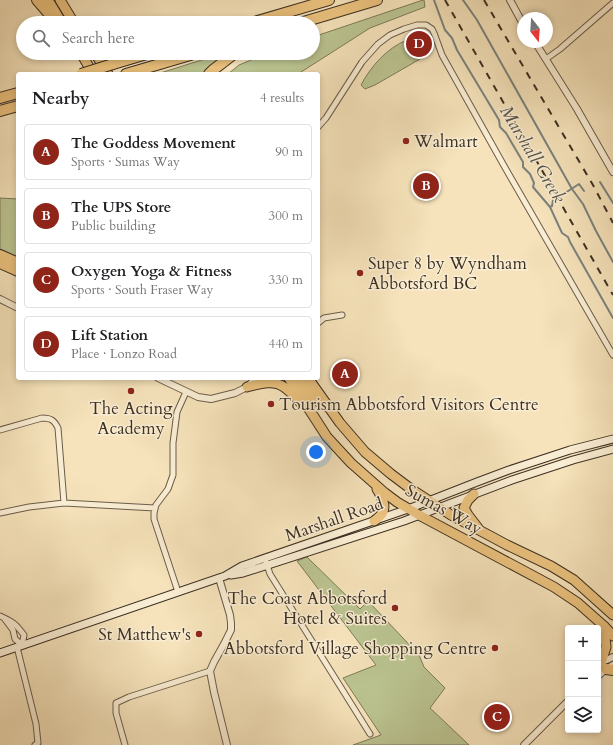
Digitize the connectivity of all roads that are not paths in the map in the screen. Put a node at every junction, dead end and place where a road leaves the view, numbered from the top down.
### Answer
1 (38, 0) edge
2 (48, 0) edge
3 (60, 0) edge
4 (329, 0) edge
5 (378, 0) edge
6 (510, 0) edge
7 (613, 3) edge
8 (517, 13) edge
9 (51, 16) edge
10 (58, 16) edge
11 (70, 16) edge
12 (275, 16) edge
13 (320, 17) edge
14 (320, 20) edge
15 (539, 48) edge
16 (546, 59) junction
17 (85, 60) edge
18 (99, 60) edge
19 (126, 60) edge
20 (173, 60) edge
21 (226, 60) edge
22 (87, 72) edge
23 (92, 72) edge
24 (107, 72) edge
25 (133, 72) edge
26 (211, 72) edge
27 (16, 92) edge
28 (16, 93) edge
29 (0, 95) edge
30 (0, 98) edge
31 (16, 107) edge
32 (0, 111) edge
33 (320, 124) edge
34 (613, 172) edge
35 (0, 255) edge
36 (16, 262) edge
37 (0, 263) edge
38 (16, 270) edge
39 (0, 299) edge
40 (16, 307) edge
41 (342, 315) dead end
42 (320, 321) edge
43 (613, 355) edge
44 (162, 380) edge
45 (254, 380) edge
46 (290, 380) edge
47 (299, 380) edge
48 (309, 380) edge
49 (247, 387) junction
50 (186, 392) junction
51 (329, 409) junction
52 (312, 414) junction
53 (0, 430) edge
54 (613, 439) edge
55 (613, 449) edge
56 (373, 482) junction
57 (474, 494) junction
58 (429, 501) junction
59 (64, 503) junction
60 (440, 507) junction
61 (155, 508) junction
62 (408, 509) junction
63 (0, 513) edge
64 (419, 515) junction
65 (374, 521) junction
66 (481, 531) junction
67 (266, 562) junction
68 (222, 577) junction
69 (178, 592) junction
70 (613, 615) edge
71 (2, 617) edge
72 (604, 626) junction
73 (613, 636) edge
74 (19, 646) junction
75 (0, 653) edge
76 (613, 657) edge
77 (605, 668) edge
78 (210, 671) junction
79 (565, 704) edge
80 (370, 734) dead end
81 (35, 745) edge
82 (125, 745) edge
83 (227, 745) edge
84 (524, 745) edge

1 - 9 highway
2 - 10 highway
3 - 11 highway
4 - 12 highway
5 - 13 highway
5 - 14 highway
6 - 8 street
7 - 16 street
15 - 16 street
16 - 34 street
17 - 23 highway
18 - 24 highway
19 - 22 highway, bridge
20 - 25 highway
21 - 26 highway
27 - 29 highway
28 - 30 highway
31 - 32 highway
33 - 43 street
35 - 36 highway
37 - 38 highway
39 - 40 street
41 - 42 street
44 - 50 street
45 - 49 street
46 - 52 highway, Sumas Way
47 - 51 highway
48 - 51 highway, Sumas Way
49 - 50 street
49 - 52 highway
50 - 61 street
51 - 58 highway, Sumas Way
52 - 56 highway, Sumas Way
53 - 59 street
54 - 58 main road, Marshall Road
55 - 57 main road, Marshall Road
56 - 62 highway, Sumas Way
56 - 65 highway
57 - 60 main road, Marshall Road
57 - 66 highway
58 - 60 highway, Sumas Way
58 - 62 main road, Marshall Road
59 - 61 street
59 - 63 street
60 - 64 main road, Marshall Road
60 - 66 highway, Sumas Way
61 - 69 street
62 - 64 highway, Sumas Way
62 - 65 main road, Marshall Road
64 - 67 main road, Marshall Road
64 - 72 highway, Sumas Way
65 - 67 main road, Marshall Road
66 - 70 highway, Sumas Way
67 - 68 main road, Marshall Road
67 - 80 street
68 - 69 main road, Marshall Road
68 - 78 street
69 - 74 main road, Marshall Road
71 - 74 street
71 - 74 street
72 - 73 highway, Sumas Way
72 - 77 highway
74 - 75 main road, Marshall Road
74 - 81 street
76 - 77 street
78 - 82 street
78 - 83 street
79 - 84 street

